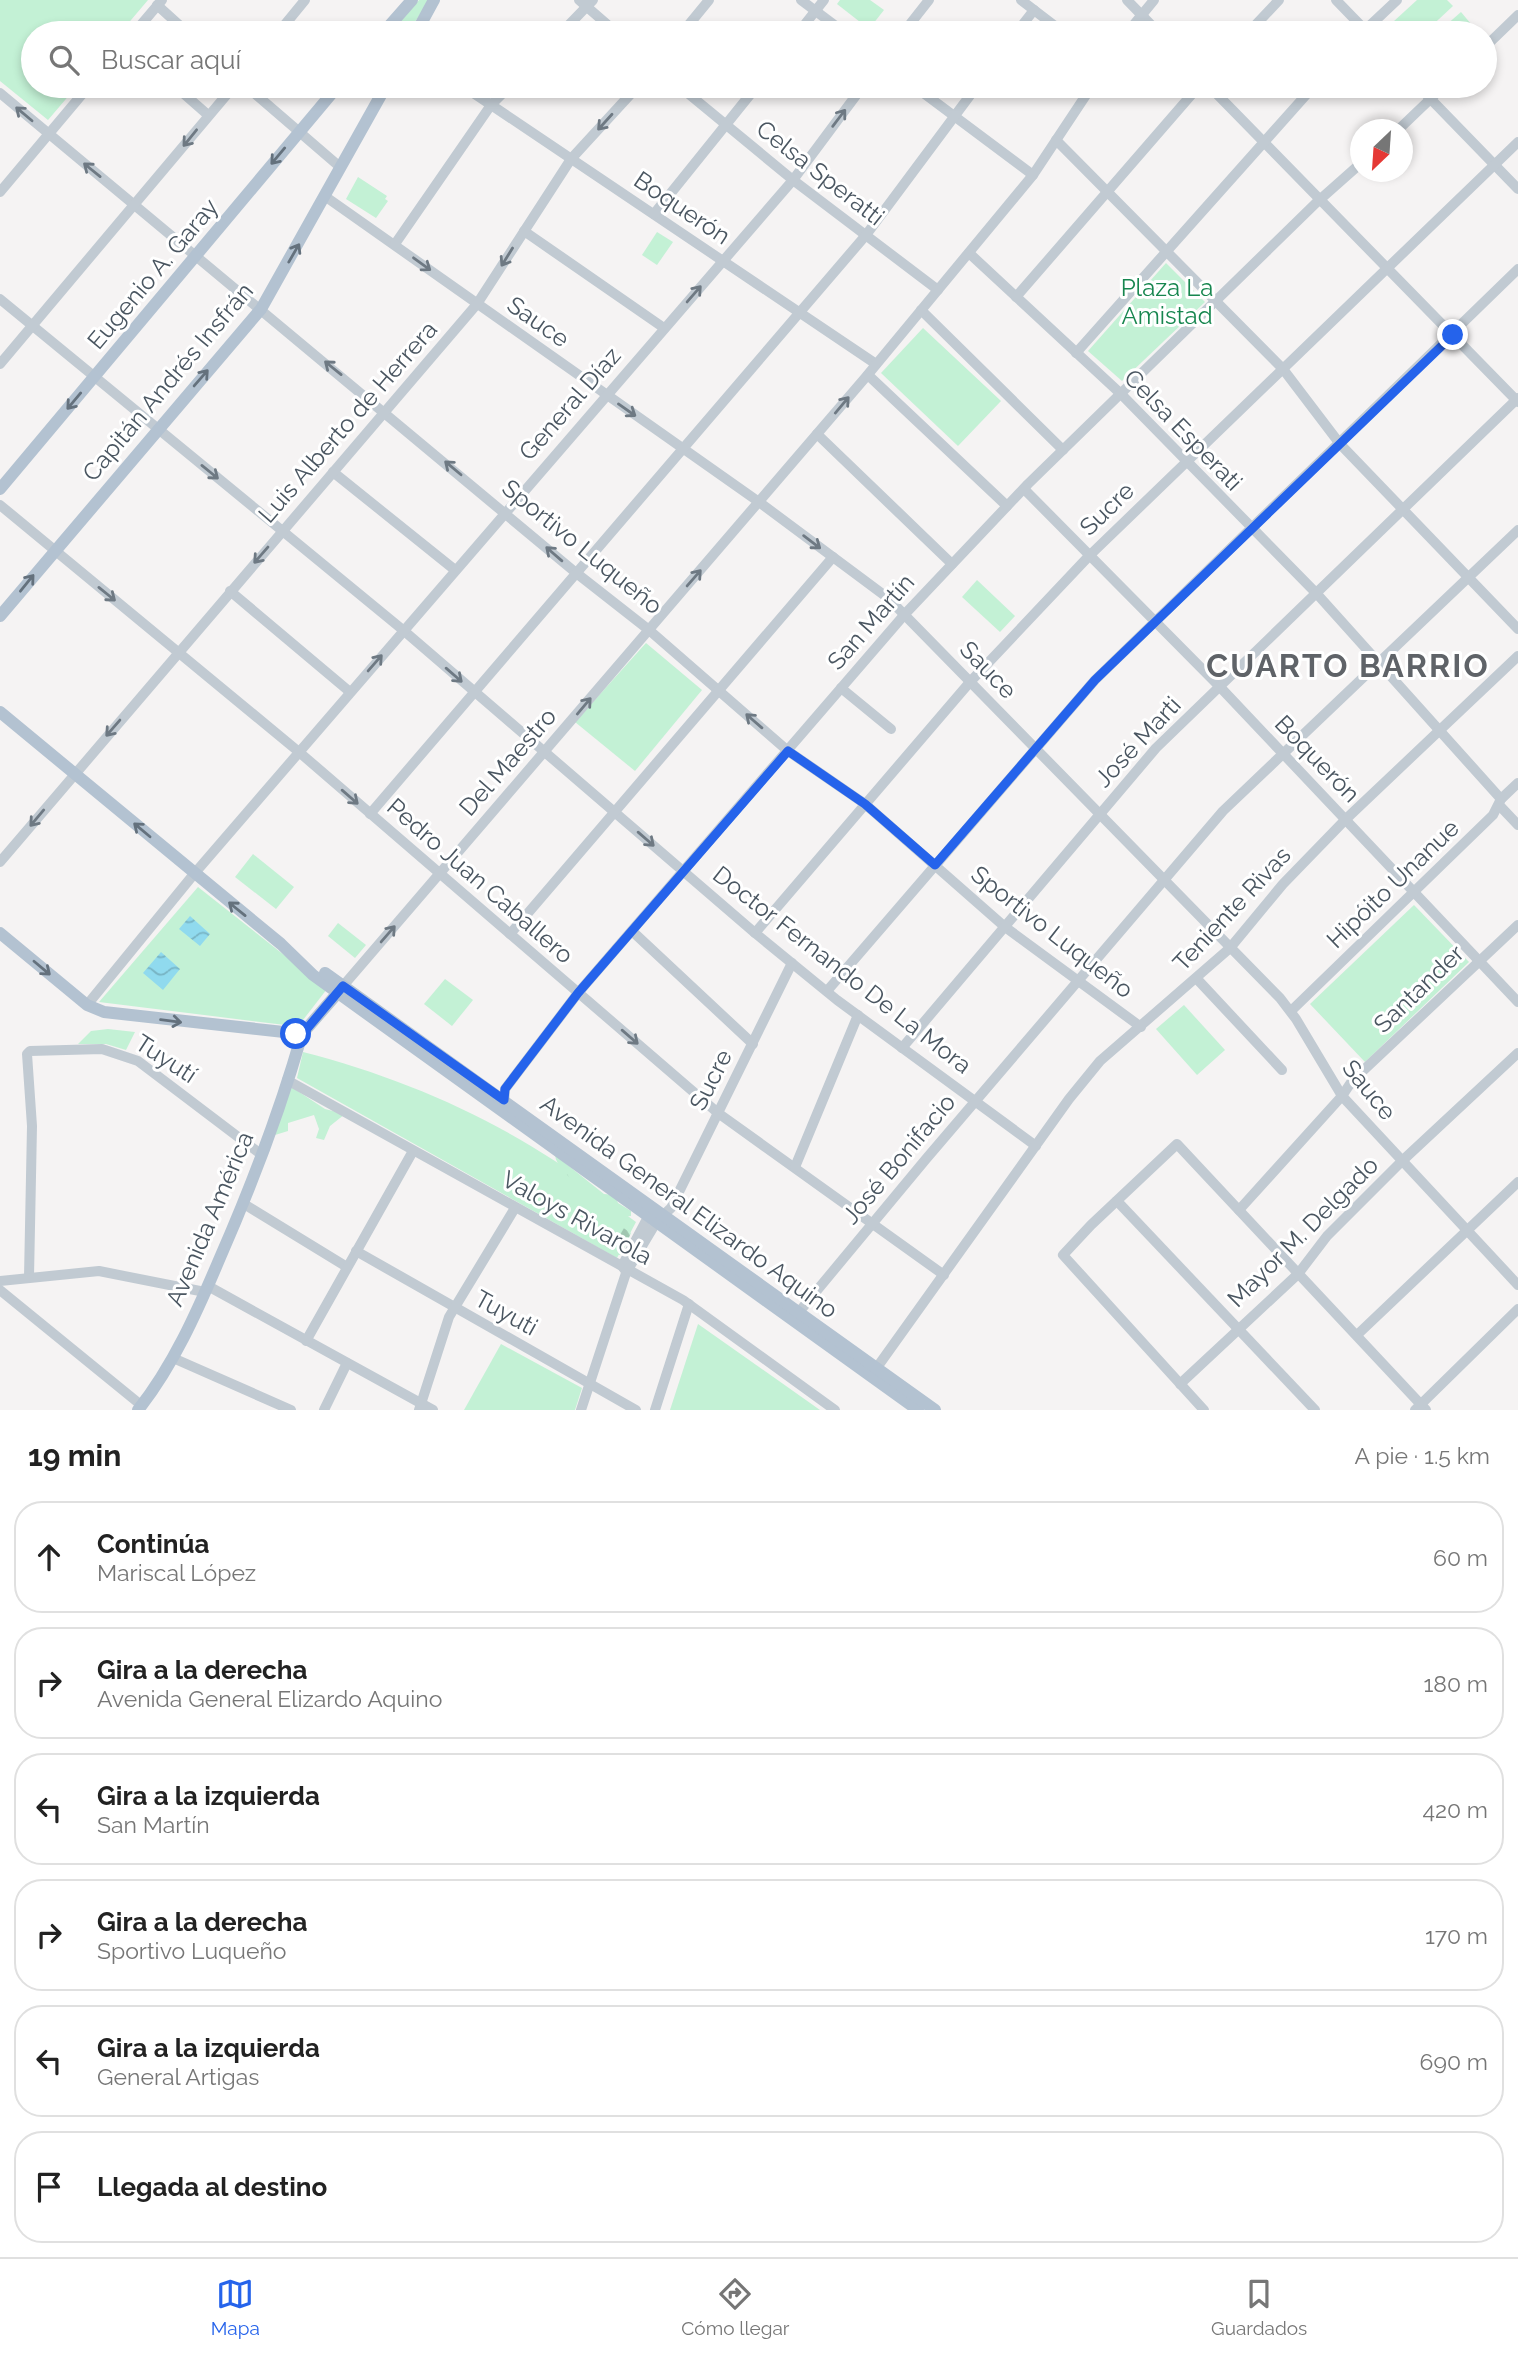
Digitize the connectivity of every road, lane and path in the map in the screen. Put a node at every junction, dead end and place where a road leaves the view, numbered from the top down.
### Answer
1 (306, 0) edge
2 (412, 0) edge
3 (434, 0) edge
4 (709, 0) edge
5 (801, 0) edge
6 (824, 0) edge
7 (929, 0) edge
8 (1021, 0) edge
9 (1128, 0) edge
10 (1154, 0) edge
11 (1279, 0) edge
12 (1336, 0) edge
13 (1396, 0) edge
14 (586, 2) edge
15 (159, 3) edge
16 (1034, 10) junction
17 (815, 11) junction
18 (1141, 14) junction
19 (1518, 15) edge
20 (144, 21) edge
21 (176, 21) edge
22 (288, 21) edge
23 (394, 21) edge
24 (423, 21) edge
25 (571, 21) edge
26 (605, 21) edge
27 (692, 21) edge
28 (807, 21) edge
29 (829, 21) edge
30 (912, 21) edge
31 (1025, 21) edge
32 (1048, 21) edge
33 (1136, 21) edge
34 (1148, 21) edge
35 (1259, 21) edge
36 (1355, 21) edge
37 (1376, 21) edge
38 (1497, 35) edge
39 (0, 93) edge
40 (79, 98) edge
41 (188, 98) edge
42 (223, 98) edge
43 (259, 98) edge
44 (328, 98) edge
45 (379, 98) edge
46 (481, 98) edge
47 (498, 98) edge
48 (627, 98) edge
49 (693, 98) edge
50 (747, 98) edge
51 (854, 98) edge
52 (930, 98) edge
53 (968, 98) edge
54 (1084, 98) edge
55 (1189, 98) edge
56 (1221, 98) edge
57 (1303, 98) edge
58 (1431, 99) joint
59 (491, 105) junction
60 (208, 115) junction
61 (954, 116) junction
62 (1410, 119) edge
63 (726, 125) junction
64 (298, 133) junction
65 (49, 134) junction
66 (1056, 140) junction
67 (1265, 140) junction
68 (1518, 142) edge
69 (571, 159) junction
70 (1494, 165) junction
71 (340, 167) junction
72 (1350, 173) edge
73 (1033, 174) junction
74 (793, 180) junction
75 (1518, 189) edge
76 (0, 192) edge
77 (1107, 192) junction
78 (326, 197) junction
79 (1321, 199) junction
80 (136, 205) junction
81 (654, 214) junction
82 (524, 231) junction
83 (866, 235) junction
84 (395, 244) junction
85 (1166, 251) junction
86 (969, 253) junction
87 (196, 254) junction
88 (723, 261) junction
89 (1390, 268) junction
90 (1518, 269) edge
91 (938, 289) junction
92 (1016, 297) junction
93 (0, 299) edge
94 (1215, 301) junction
95 (477, 304) junction
96 (261, 309) junction
97 (922, 310) junction
98 (800, 312) junction
99 (32, 326) junction
100 (664, 328) junction
101 (1453, 335) junction
102 (1076, 352) junction
103 (0, 364) edge
104 (876, 364) junction
105 (1283, 369) junction
106 (93, 377) junction
107 (866, 377) junction
108 (1121, 394) junction
109 (606, 396) junction
110 (1517, 400) edge
111 (386, 411) junction
112 (156, 430) junction
113 (817, 434) junction
114 (1340, 444) junction
115 (682, 448) junction
116 (1062, 450) junction
117 (1185, 462) junction
118 (333, 472) junction
119 (0, 489) edge
120 (1024, 489) junction
121 (759, 502) junction
122 (0, 505) edge
123 (1007, 506) junction
124 (1404, 509) junction
125 (505, 512) junction
126 (1250, 528) junction
127 (1518, 530) edge
128 (282, 531) junction
129 (54, 550) junction
130 (1089, 556) junction
131 (833, 557) junction
132 (952, 564) junction
133 (455, 570) junction
134 (575, 572) junction
135 (1469, 577) junction
136 (230, 591) junction
137 (1317, 593) junction
138 (905, 614) junction
139 (0, 616) edge
140 (1153, 623) junction
141 (1518, 629) edge
142 (403, 630) junction
143 (649, 630) junction
144 (178, 652) junction
145 (1518, 656) edge
146 (1377, 662) junction
147 (970, 682) junction
148 (1220, 687) junction
149 (841, 688) junction
150 (720, 691) junction
151 (350, 692) junction
152 (473, 692) junction
153 (0, 712) edge
154 (891, 729) dead end
155 (1438, 732) junction
156 (1035, 748) junction
157 (788, 751) junction
158 (299, 752) junction
159 (544, 753) junction
160 (1283, 754) junction
161 (74, 773) junction
162 (1518, 783) edge
163 (1500, 802) junction
164 (865, 804) junction
165 (615, 813) junction
166 (370, 814) junction
167 (1100, 815) junction
168 (1346, 819) junction
169 (1518, 825) edge
170 (0, 862) edge
171 (935, 865) junction
172 (683, 872) junction
173 (194, 874) junction
174 (440, 874) junction
175 (1164, 881) junction
176 (1416, 893) junction
177 (1518, 925) edge
178 (1004, 927) junction
179 (632, 931) junction
180 (0, 933) edge
181 (755, 933) junction
182 (510, 934) junction
183 (1230, 948) junction
184 (1479, 961) junction
185 (792, 963) junction
186 (1079, 979) junction
187 (1197, 979) junction
188 (340, 989) junction
189 (827, 991) junction
190 (578, 993) junction
191 (1518, 1002) edge
192 (87, 1005) junction
193 (1291, 1011) junction
194 (858, 1016) junction
195 (1141, 1027) junction
196 (302, 1034) junction
197 (753, 1044) junction
198 (902, 1048) junction
199 (1518, 1053) edge
200 (1282, 1070) dead end
201 (287, 1080) junction
202 (1342, 1096) junction
203 (975, 1101) junction
204 (504, 1106) junction
205 (718, 1113) junction
206 (1036, 1146) junction
207 (413, 1151) junction
208 (262, 1155) junction
209 (1402, 1161) junction
210 (795, 1167) junction
211 (1518, 1182) edge
212 (1116, 1201) junction
213 (244, 1204) junction
214 (515, 1208) junction
215 (1239, 1210) junction
216 (657, 1217) junction
217 (871, 1224) junction
218 (1466, 1230) junction
219 (356, 1251) junction
220 (346, 1267) junction
221 (625, 1270) junction
222 (1298, 1273) junction
223 (944, 1275) junction
224 (29, 1277) junction
225 (0, 1281) edge
226 (1518, 1285) edge
227 (207, 1289) junction
228 (0, 1290) edge
229 (689, 1304) junction
230 (454, 1309) junction
231 (1518, 1309) edge
232 (799, 1312) junction
233 (1238, 1327) junction
234 (1357, 1335) junction
235 (306, 1341) junction
236 (173, 1358) junction
237 (347, 1363) junction
238 (873, 1371) junction
239 (1180, 1384) junction
240 (589, 1385) junction
241 (420, 1406) edge
242 (140, 1408) edge
243 (1421, 1408) edge
244 (291, 1410) edge
245 (324, 1410) edge
246 (433, 1410) edge
247 (581, 1410) edge
248 (636, 1410) edge
249 (655, 1410) edge
250 (835, 1410) edge
251 (918, 1410) edge
252 (935, 1410) edge
253 (1204, 1410) edge
254 (1315, 1410) edge

1 - 22 street
2 - 23 main road
3 - 24 main road
4 - 27 street
5 - 17 street
6 - 17 street
7 - 30 street
8 - 16 street
9 - 18 street
10 - 18 street
11 - 35 street
12 - 36 street
13 - 37 street
14 - 25 street
14 - 26 street
15 - 20 street
15 - 21 street
16 - 31 street
16 - 32 street
17 - 28 street
17 - 29 street
18 - 33 street
18 - 34 street
19 - 38 street
65 -> 39 street, Sportivo Luqueño
40 - 65 street
41 - 60 street
42 - 60 street
43 - 64 street
44 - 64 main road, Eugenio A. Garay
45 - 71 main road, Capitán Andrés Insfrán
46 - 59 street, Boquerón
47 - 59 street
48 -> 69 street, Luis Alberto de Herrera
49 - 63 street, Celsa Speratti
50 - 63 street
74 -> 51 street, General Díaz
52 - 61 street
53 - 61 street
54 - 66 street, Del Maestro
55 - 77 street
56 - 67 street
57 - 67 street
58 - 62 street
58 - 70 street
59 - 69 street, Boquerón
59 - 84 street
60 -> 80 street
61 - 73 street
61 - 83 street
63 - 74 street, Celsa Speratti
63 - 81 street
64 - 71 street
64 -> 87 main road, Eugenio A. Garay
65 - 76 street
80 -> 65 street, Sportivo Luqueño
66 - 73 street, Del Maestro
66 - 77 street
67 - 79 street
67 - 85 street
68 - 70 street, Sucre
69 - 81 street, Boquerón
69 - 82 street, Luis Alberto de Herrera
70 - 75 street
70 - 89 street, Sucre
71 - 78 main road, Capitán Andrés Insfrán
72 - 79 street, San Martín
73 - 86 street, Del Maestro
74 - 83 street, Celsa Speratti
74 - 88 street, General Díaz
77 - 85 street
77 - 92 street
78 - 84 street, Sauce
96 -> 78 main road, Capitán Andrés Insfrán
79 - 89 street
79 - 94 street, San Martín
80 - 87 street, Sportivo Luqueño
80 - 99 street
81 - 88 street, Boquerón
82 -> 95 street, Luis Alberto de Herrera
82 - 100 street
83 - 91 street, Celsa Speratti
83 - 98 street
84 -> 95 street, Sauce
85 - 94 street
85 - 102 street
86 - 91 street, Del Maestro
86 - 92 street, Celsa Esperati
87 - 96 street, Sportivo Luqueño
87 - 106 main road, Eugenio A. Garay
88 - 98 street, Boquerón
100 -> 88 street, General Díaz
89 - 101 street
89 - 105 street, Sucre
90 - 101 street
91 - 97 street, Del Maestro
92 - 102 street, Celsa Esperati
93 - 99 street, Doctor Fernando De La Mora
94 - 105 street
94 - 108 street, San Martín
95 - 109 street, Sauce
95 - 111 street, Luis Alberto de Herrera
111 -> 96 street, Sportivo Luqueño
112 -> 96 main road, Capitán Andrés Insfrán
97 - 104 street, Del Maestro
97 - 116 street
98 - 104 street, Boquerón
98 - 115 street
99 - 103 street
99 - 106 street, Doctor Fernando De La Mora
100 - 109 street, General Díaz
101 - 110 street
101 - 114 street
102 - 108 street, Celsa Esperati
104 - 107 street, Del Maestro
105 - 114 street
105 - 117 street, Sucre
106 - 112 street, Doctor Fernando De La Mora
106 -> 119 main road, Eugenio A. Garay
113 -> 107 street, Del Maestro
107 - 123 street
108 - 116 street, San Martín
108 - 117 street, Celsa Esperati
109 -> 115 street, Sauce
109 - 125 street, General Díaz
110 - 124 street, José Marti
111 - 118 street, Luis Alberto de Herrera
125 -> 111 street, Sportivo Luqueño
112 -> 128 street, Doctor Fernando De La Mora
112 - 129 main road, Capitán Andrés Insfrán
113 - 121 street, Del Maestro
113 - 132 street
114 - 124 street
114 - 126 street
115 - 121 street, Sauce
115 - 134 street
116 - 120 street, San Martín
117 - 126 street, Celsa Esperati
117 - 130 street, Sucre
118 - 128 street, Luis Alberto de Herrera
118 - 133 street
120 - 123 street, San Martín
120 - 130 street, Boquerón
121 -> 131 street, Sauce
143 -> 121 street, Del Maestro
122 - 129 street, Pedro Juan Caballero
123 - 132 street, San Martín
124 - 135 street
124 - 137 street, José Marti
125 - 133 street, General Díaz
134 -> 125 street, Sportivo Luqueño
126 - 137 street, Celsa Esperati
126 - 140 street
127 - 135 street, José Bonifacio
128 -> 136 street, Luis Alberto de Herrera
128 - 142 street, Doctor Fernando De La Mora
139 -> 129 main road, Capitán Andrés Insfrán
129 -> 144 street, Pedro Juan Caballero
130 - 140 street, Boquerón
130 - 147 street, Sucre
131 - 138 street, Sauce
131 - 150 street
132 - 138 street, San Martín
133 - 142 street, General Díaz
134 - 143 street, Sportivo Luqueño
134 - 152 street
135 - 141 street
135 - 146 street, José Bonifacio
136 - 144 street, Luis Alberto de Herrera
136 - 151 street
137 - 146 street, Celsa Esperati
137 - 148 street, José Marti
138 - 147 street, Sauce
138 - 149 street, San Martín
140 - 148 street, Boquerón
140 - 156 street
151 -> 142 street, General Díaz
142 -> 152 street, Doctor Fernando De La Mora
143 - 150 street, Sportivo Luqueño
159 -> 143 street, Del Maestro
144 - 158 street, Pedro Juan Caballero
144 -> 161 street, Luis Alberto de Herrera
145 - 155 street, Teniente Rivas
146 - 155 street, Celsa Esperati
146 - 160 street, José Bonifacio
147 - 156 street, Sauce
147 - 164 street, Sucre
148 - 160 street, Boquerón
148 - 167 street, José Marti
149 - 154 street
149 - 157 street, San Martín
157 -> 150 street, Sportivo Luqueño
150 - 165 street
151 - 158 street, General Díaz
152 - 159 street, Doctor Fernando De La Mora
152 - 166 street
153 - 161 main road, Avenida General Elizardo Aquino
155 - 163 street, Celsa Esperati
155 - 168 street, Teniente Rivas
156 - 167 street, Sauce
156 - 171 street
157 - 164 street, Sportivo Luqueño
157 - 172 street, San Martín
158 -> 166 street, Pedro Juan Caballero
158 - 173 street, General Díaz
159 - 165 street, Doctor Fernando De La Mora
159 - 174 street, Del Maestro
160 - 168 street, Boquerón
160 - 175 street, José Bonifacio
161 -> 170 street, Luis Alberto de Herrera
173 -> 161 main road, Avenida General Elizardo Aquino
162 - 163 street, Hipóito Unanue
163 - 169 street, Celsa Esperati
163 - 176 street, Hipóito Unanue
164 - 171 street, Sportivo Luqueño
164 - 181 street, Sucre
165 -> 172 street, Doctor Fernando De La Mora
165 - 182 street
166 - 174 street, Pedro Juan Caballero
167 - 175 street, Sauce
167 - 178 street, José Marti
168 - 176 street, Boquerón
168 - 183 street, Teniente Rivas
171 - 178 street, Sportivo Luqueño
171 - 189 street
172 - 179 street, San Martín
172 - 181 street, Doctor Fernando De La Mora
188 -> 173 main road, Avenida General Elizardo Aquino
173 - 192 street, General Díaz
174 - 182 street, Pedro Juan Caballero
188 -> 174 street, Del Maestro
175 - 183 street, Sauce
175 - 186 street, José Bonifacio
176 - 184 street, Boquerón
176 - 193 street, Hipóito Unanue
177 - 184 street, Santander
178 - 186 street, Sportivo Luqueño
178 - 198 street, José Marti
179 - 190 street, San Martín
179 - 197 street
180 -> 192 main road
181 - 185 street, Doctor Fernando De La Mora
182 - 190 street, Pedro Juan Caballero
183 - 187 street, Teniente Rivas
183 - 193 street, Sauce
184 - 191 street, Boquerón
184 - 202 street, Santander
185 - 189 street, Doctor Fernando De La Mora
185 - 197 street, Sucre
186 - 195 street, Sportivo Luqueño
186 - 203 street, José Bonifacio
187 - 195 street, Teniente Rivas
187 - 200 street
188 - 196 main road
188 - 204 main road, Avenida General Elizardo Aquino
189 - 194 street, Doctor Fernando De La Mora
190 - 204 street, San Martín
190 -> 205 street, Pedro Juan Caballero
192 -> 196 main road
193 - 202 street, Sauce
194 - 198 street, Doctor Fernando De La Mora
194 - 210 street
195 - 206 street, Teniente Rivas
196 - 201 main road, Avenida América
197 - 205 street, Sucre
198 - 203 street, Doctor Fernando De La Mora
199 - 209 street, Mayor M. Delgado
201 - 207 street, Valoys Rivarola
201 - 208 main road, Avenida América
202 - 209 street, Sauce
202 - 215 street, Santander
203 - 206 street, Doctor Fernando De La Mora
203 - 217 street, José Bonifacio
204 - 216 main road, Avenida General Elizardo Aquino
205 - 210 street, Pedro Juan Caballero
205 - 216 street, Sucre
206 - 223 street, Teniente Rivas
207 - 214 street, Valoys Rivarola
207 - 219 street
208 - 213 main road, Avenida América
208 - 224 street, Tuyutí
209 - 218 street, Sauce
209 - 222 street, Mayor M. Delgado
210 - 217 street, Pedro Juan Caballero
211 - 218 street
212 - 215 street
212 - 233 street
212 - 239 street
213 - 220 street
213 - 227 main road, Avenida América
214 - 221 street, Valoys Rivarola
214 - 230 street
215 - 222 street
216 - 221 street, Sucre
216 - 232 main road, Avenida General Elizardo Aquino
216 - 238 main road, Avenida General Elizardo Aquino
217 - 223 street, Pedro Juan Caballero
217 - 232 street, José Bonifacio
218 - 226 street, Sauce
218 - 234 street
219 - 220 street
219 - 230 street, Tuyuti
220 - 235 street
221 - 229 street, Valoys Rivarola
221 - 240 street, Sucre
222 - 233 street, Mayor M. Delgado
222 - 234 street
223 - 238 street, Teniente Rivas
224 - 225 street
224 - 227 street
227 - 235 street
227 - 236 main road, Avenida América
228 - 242 street
229 - 249 street
229 - 250 street, Valoys Rivarola
230 - 240 street, Tuyuti
230 - 241 street
231 - 243 street
232 - 238 main road, Avenida General Elizardo Aquino
233 - 239 street, Mayor M. Delgado
233 - 254 street
234 - 243 street
235 - 237 street
236 - 242 main road, Avenida América
236 - 244 street
237 - 241 street
237 - 245 street
238 - 251 main road, Avenida General Elizardo Aquino
238 - 252 main road, Avenida General Elizardo Aquino
239 - 253 street
240 - 247 street, Sucre
240 - 248 street, Tuyuti
241 - 246 street

